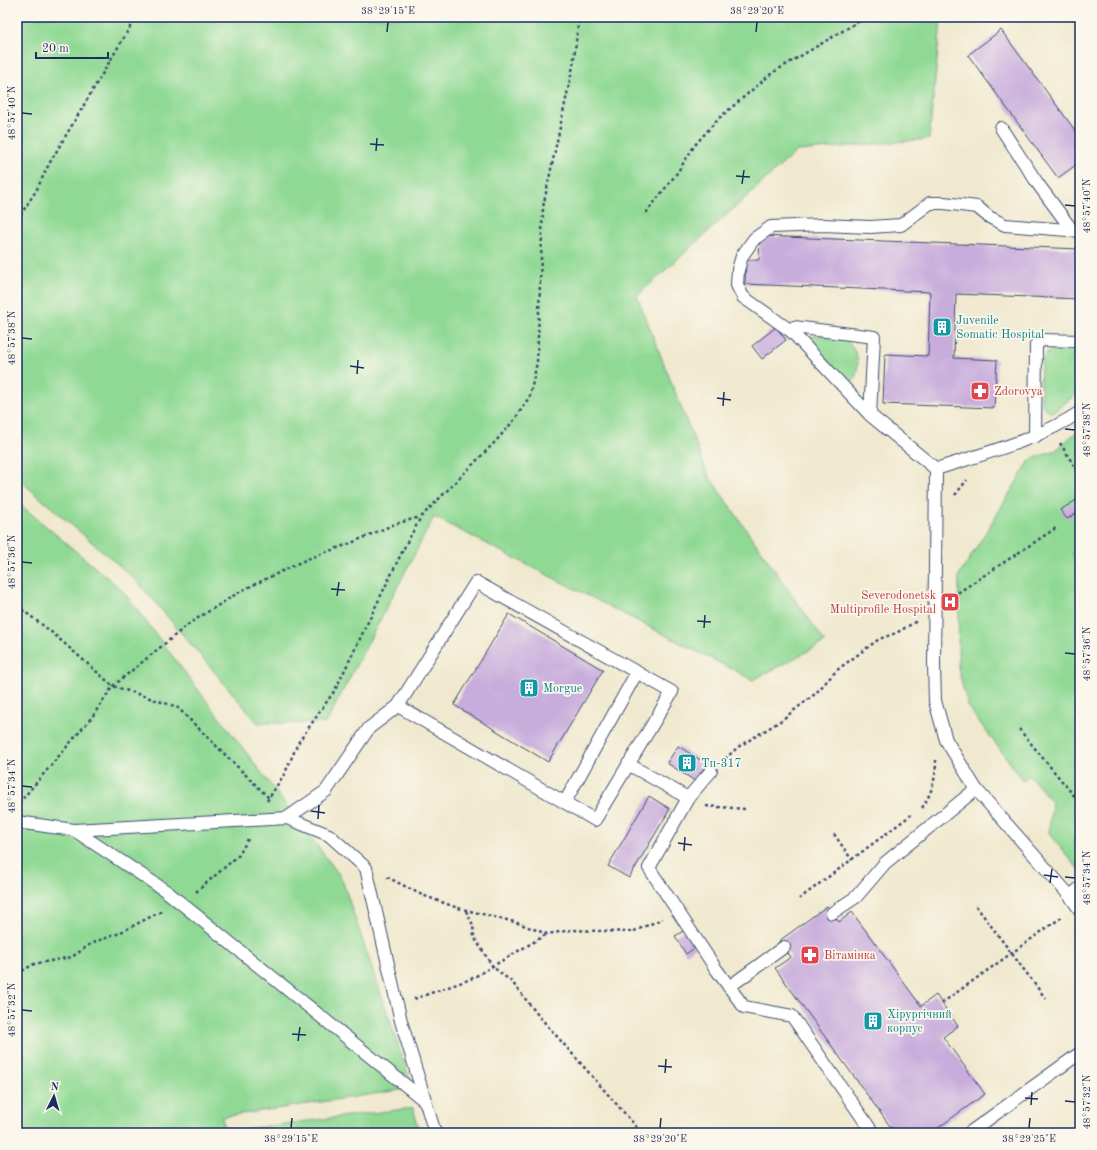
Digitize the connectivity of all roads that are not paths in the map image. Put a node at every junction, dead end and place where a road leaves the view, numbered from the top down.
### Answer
1 (1001, 128) dead end
2 (1076, 231) edge
3 (791, 331) junction
4 (1080, 341) edge
5 (1080, 412) edge
6 (870, 415) junction
7 (1035, 437) junction
8 (936, 469) junction
9 (637, 672) junction
10 (398, 706) junction
11 (628, 764) junction
12 (711, 771) road end
13 (976, 789) junction
14 (688, 798) junction
15 (565, 802) junction
16 (287, 818) junction
17 (17, 822) edge
18 (74, 830) junction
19 (1080, 888) edge
20 (1070, 896) junction
21 (1078, 908) edge
22 (832, 913) dead end
23 (784, 947) dead end
24 (729, 987) junction
25 (1080, 1053) edge
26 (426, 1101) junction
27 (435, 1133) edge
28 (873, 1133) edge
29 (969, 1133) edge

1 - 2 lane
2 - 3 lane
3 - 6 lane
3 - 6 lane
4 - 7 lane
5 - 7 lane
6 - 8 lane
7 - 8 lane
8 - 13 lane
9 - 10 lane
9 - 11 lane
9 - 15 lane
10 - 15 lane
10 - 16 lane
11 - 14 lane
11 - 15 lane
12 - 14 lane
13 - 20 lane
13 - 22 lane
14 - 24 lane
16 - 18 lane
16 - 26 lane
17 - 18 lane
18 - 26 lane
19 - 20 lane
20 - 21 lane
23 - 24 lane
24 - 28 lane
25 - 29 lane
26 - 27 lane

